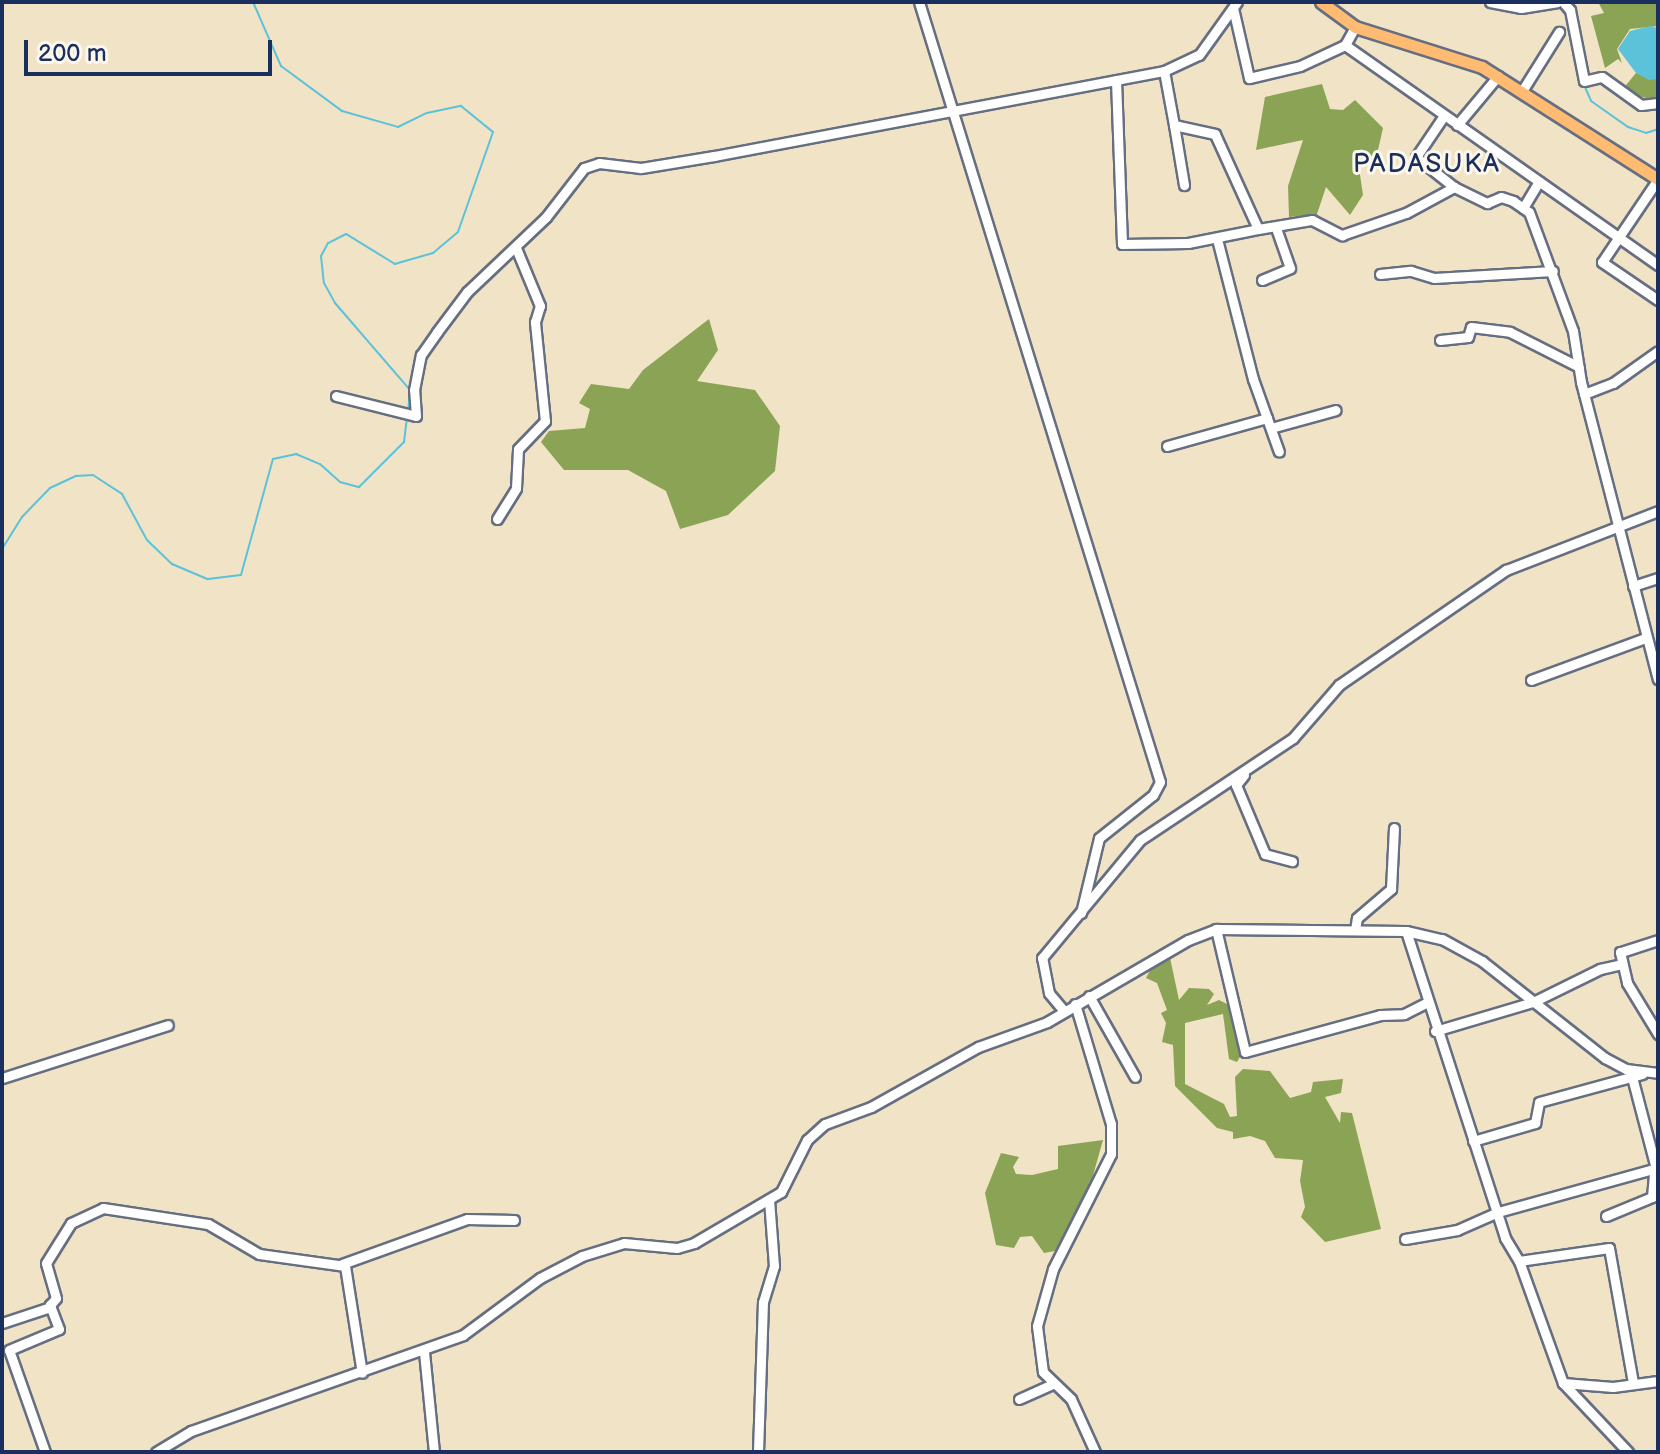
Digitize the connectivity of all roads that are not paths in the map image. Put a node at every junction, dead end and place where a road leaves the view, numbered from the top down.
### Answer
1 (919, 2) edge
2 (1321, 2) edge
3 (1490, 2) edge
4 (1560, 2) edge
5 (1235, 5) edge
6 (1355, 27) junction
7 (1559, 32) dead end
8 (1345, 45) junction
9 (1164, 71) junction
10 (1498, 76) junction
11 (1116, 80) junction
12 (1522, 91) junction
13 (1658, 103) edge
14 (953, 113) junction
15 (1443, 117) junction
16 (1174, 125) junction
17 (1457, 125) junction
18 (1658, 179) edge
19 (1539, 181) junction
20 (1184, 185) dead end
21 (1454, 187) junction
22 (1523, 208) junction
23 (1276, 228) junction
24 (1258, 229) junction
25 (1618, 237) junction
26 (1217, 239) junction
27 (516, 248) junction
28 (1658, 265) edge
29 (1553, 271) junction
30 (1380, 274) dead end
31 (1262, 280) dead end
32 (1658, 300) edge
33 (1440, 340) dead end
34 (1658, 351) edge
35 (1579, 367) junction
36 (1584, 394) junction
37 (336, 396) dead end
38 (1336, 410) dead end
39 (1269, 423) junction
40 (1167, 446) dead end
41 (1279, 452) dead end
42 (1658, 511) edge
43 (497, 519) dead end
44 (1620, 526) junction
45 (1658, 578) edge
46 (1633, 586) junction
47 (1645, 638) junction
48 (1658, 679) edge
49 (1531, 680) dead end
50 (1251, 766) junction
51 (1394, 828) dead end
52 (1292, 861) dead end
53 (1081, 913) junction
54 (1216, 929) junction
55 (1355, 930) junction
56 (1406, 931) junction
57 (1658, 940) edge
58 (1621, 964) junction
59 (1089, 996) junction
60 (1533, 1002) junction
61 (1426, 1003) junction
62 (1075, 1004) junction
63 (1064, 1011) junction
64 (168, 1025) dead end
65 (1435, 1031) junction
66 (1658, 1034) edge
67 (1653, 1073) edge
68 (1135, 1077) dead end
69 (1632, 1077) junction
70 (2, 1078) edge
71 (1473, 1141) junction
72 (1655, 1173) edge
73 (769, 1199) junction
74 (1498, 1212) junction
75 (1606, 1216) dead end
76 (514, 1220) dead end
77 (1405, 1239) dead end
78 (1519, 1261) junction
79 (342, 1264) junction
80 (50, 1307) junction
81 (2, 1323) edge
82 (424, 1352) junction
83 (362, 1373) junction
84 (1658, 1381) edge
85 (1563, 1383) junction
86 (1633, 1383) junction
87 (1053, 1384) junction
88 (1019, 1399) dead end
89 (45, 1452) edge
90 (156, 1452) edge
91 (434, 1452) edge
92 (758, 1452) edge
93 (1095, 1452) edge
94 (1628, 1452) edge

1 - 14 street
2 - 6 main road
3 - 4 street
4 - 13 street
5 - 8 street
5 - 9 street
6 - 8 street
6 - 10 main road
7 - 12 street
8 - 15 street
9 - 11 street
9 - 16 street
10 - 12 main road
10 - 17 street
11 - 14 street
11 - 26 street
12 - 18 main road
14 - 27 street
14 - 53 street
15 - 17 street
15 - 21 street
16 - 20 street
16 - 24 street
17 - 19 street
18 - 25 street
19 - 22 street
19 - 25 street
21 - 22 street
21 - 23 street
22 - 29 street
23 - 24 street
23 - 31 street
24 - 26 street
25 - 28 street
25 - 32 street
26 - 39 street
27 - 37 street
27 - 43 street
29 - 30 street
29 - 35 street
33 - 35 street
34 - 36 street
35 - 36 street
36 - 44 street
38 - 39 street
39 - 40 street
39 - 41 street
42 - 44 street
44 - 46 street
44 - 50 street
45 - 46 street
46 - 47 street
47 - 48 street
47 - 49 street
50 - 52 street
50 - 53 street
51 - 55 street
53 - 63 street
54 - 55 street
54 - 59 street
54 - 61 street
55 - 56 street
56 - 60 street
56 - 61 street
57 - 58 street
58 - 60 street
58 - 66 street
59 - 62 street
59 - 68 street
60 - 65 street
60 - 67 street
61 - 65 street
62 - 63 street
62 - 87 street
63 - 73 street
64 - 70 street
65 - 71 street
67 - 69 street
69 - 71 street
69 - 72 street
71 - 74 street
72 - 74 street
72 - 75 street
73 - 82 street
73 - 92 street
74 - 77 street
74 - 78 street
76 - 79 street
78 - 85 street
78 - 86 street
79 - 80 street
79 - 83 street
80 - 81 street
80 - 89 street
82 - 83 street
82 - 91 street
83 - 90 street
84 - 86 street
85 - 86 street
85 - 94 street
87 - 88 street
87 - 93 street

